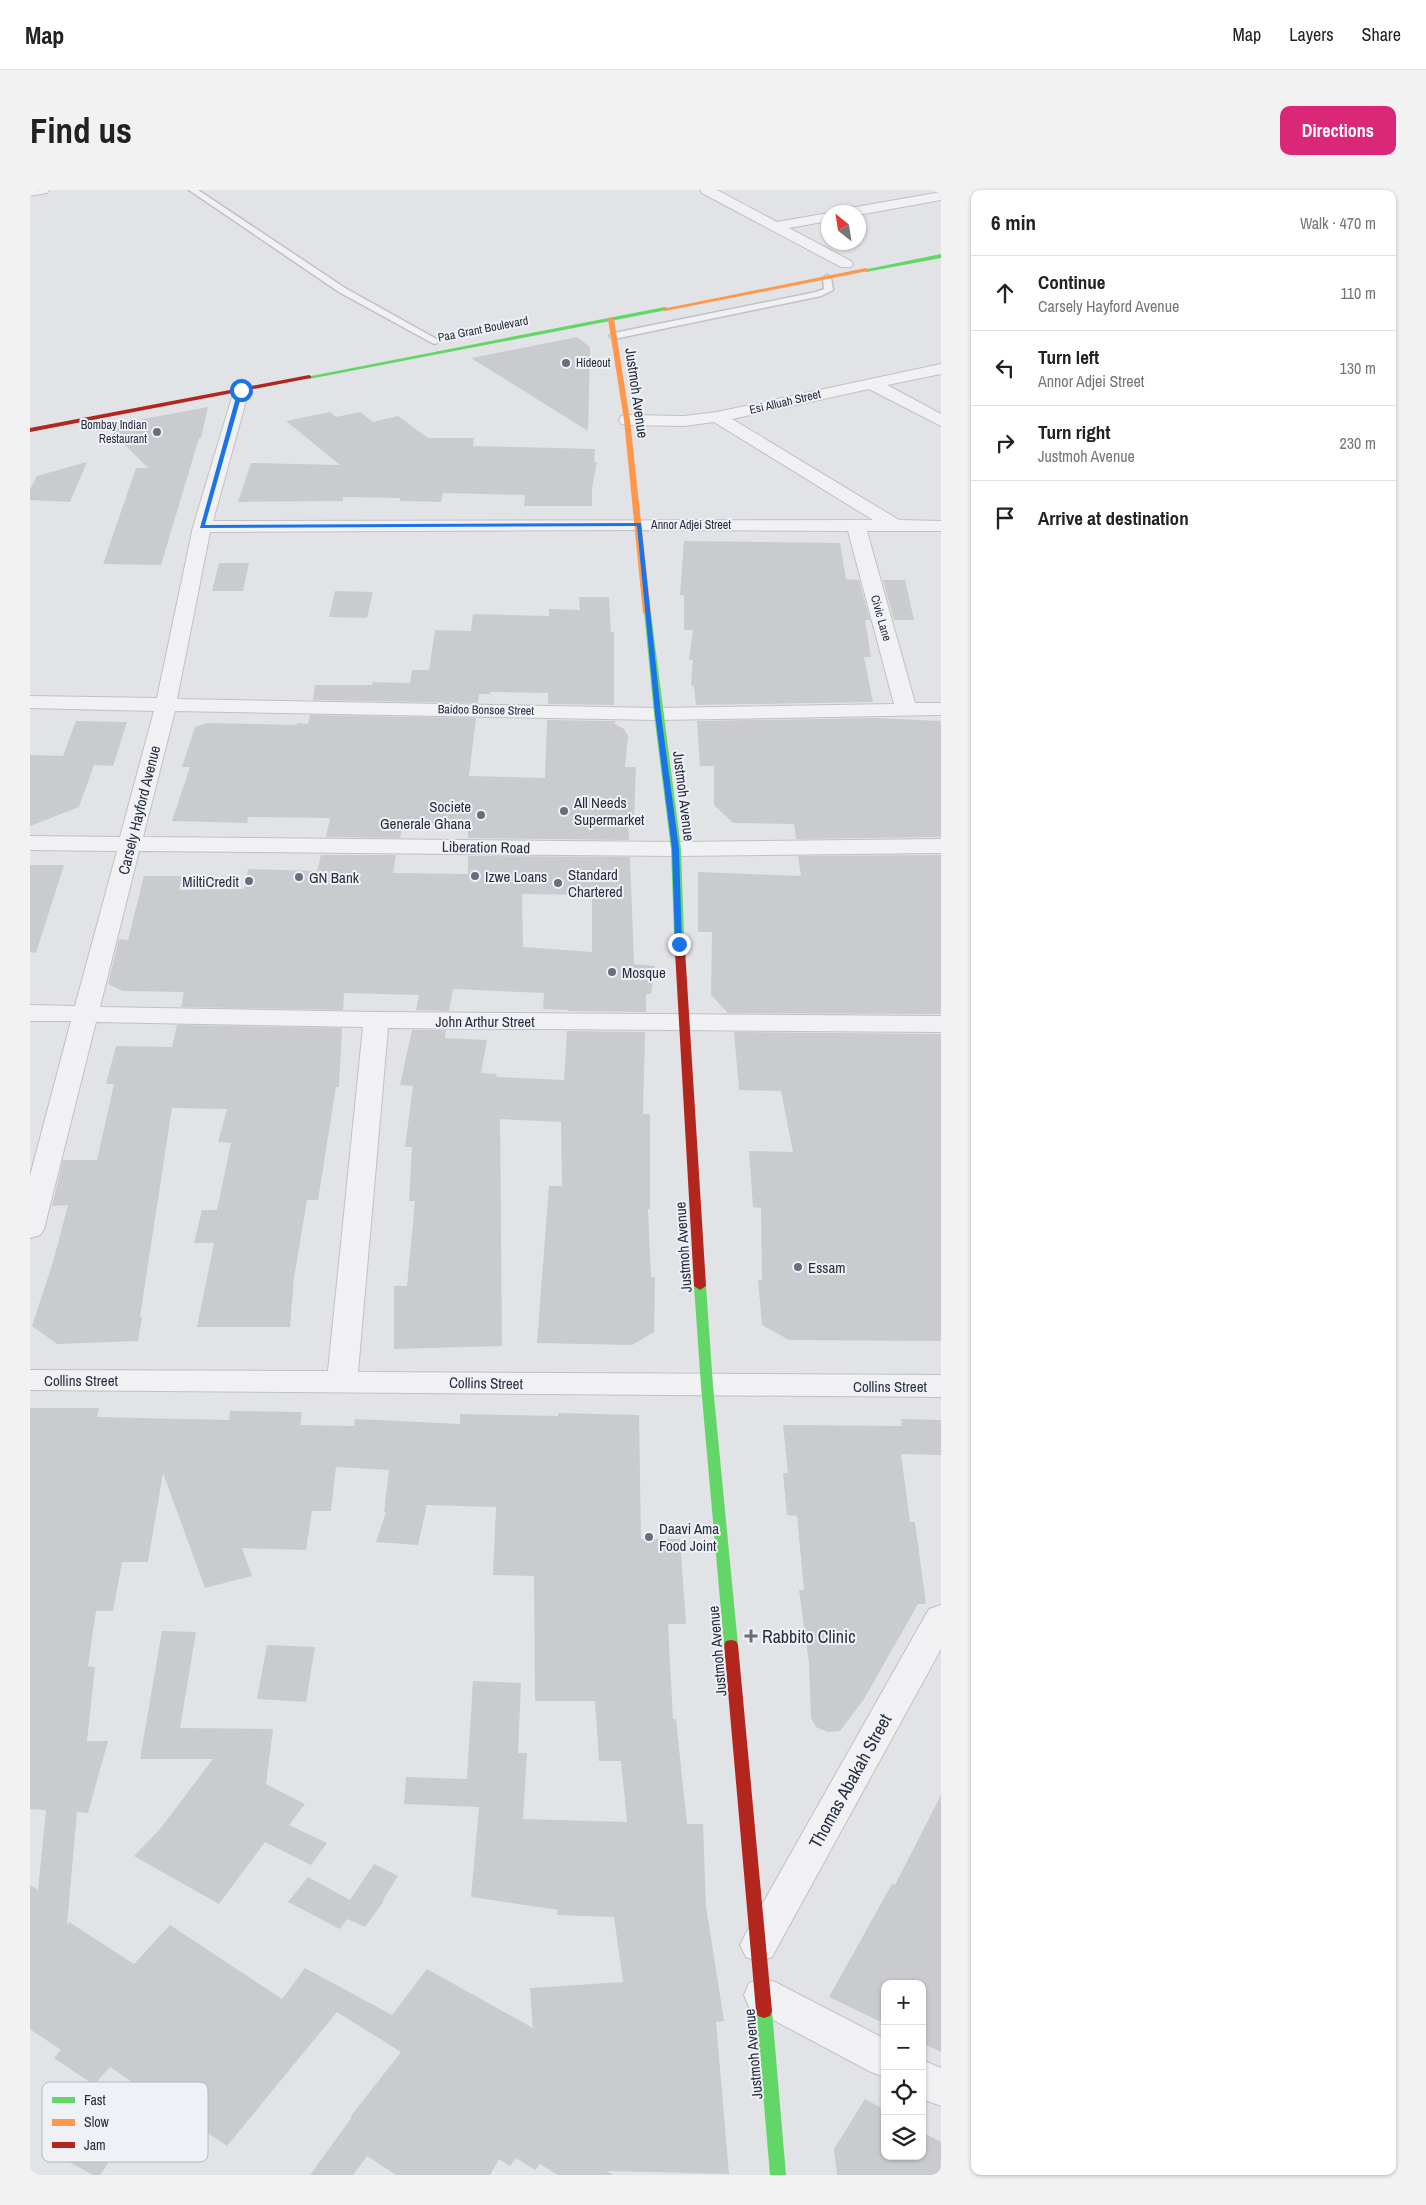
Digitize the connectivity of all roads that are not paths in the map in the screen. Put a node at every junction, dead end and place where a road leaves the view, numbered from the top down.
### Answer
1 (42, 190) edge
2 (193, 190) edge
3 (707, 190) edge
4 (30, 192) edge
5 (941, 196) edge
6 (866, 209) edge
7 (821, 217) edge
8 (776, 226) junction
9 (941, 245) edge
10 (941, 256) edge
11 (846, 264) junction
12 (827, 278) junction
13 (611, 319) junction
14 (614, 336) junction
15 (435, 341) junction
16 (320, 363) dead end
17 (941, 368) edge
18 (870, 383) junction
19 (241, 390) junction
20 (717, 417) junction
21 (627, 420) junction
22 (941, 421) edge
23 (30, 430) edge
24 (639, 524) junction
25 (856, 526) junction
26 (895, 526) junction
27 (941, 526) edge
28 (202, 527) junction
29 (30, 702) edge
30 (166, 704) junction
31 (906, 709) junction
32 (941, 709) edge
33 (658, 714) junction
34 (30, 843) edge
35 (130, 844) junction
36 (941, 846) edge
37 (676, 849) junction
38 (30, 1013) edge
39 (85, 1013) junction
40 (376, 1020) junction
41 (683, 1022) junction
42 (941, 1024) edge
43 (30, 1229) edge
44 (30, 1380) edge
45 (342, 1382) junction
46 (707, 1386) junction
47 (941, 1386) edge
48 (941, 1618) edge
49 (759, 1945) junction
50 (763, 1995) junction
51 (881, 2057) edge
52 (926, 2080) edge
53 (941, 2088) edge
54 (778, 2175) edge

1 - 4 street
2 - 15 lane
3 - 8 street
5 - 6 street
7 - 8 street
8 - 11 street
9 - 11 street, Paa Grant Boulevard
10 - 12 street, Paa Grant Boulevard
11 - 15 street, Paa Grant Boulevard
12 - 13 street, Paa Grant Boulevard
12 - 14 lane
13 - 14 street, Justmoh Avenue
13 - 19 street, Paa Grant Boulevard
14 - 21 street, Justmoh Avenue
15 - 16 street, Paa Grant Boulevard
17 - 18 street, Esi Alluah Street
18 - 20 street, Esi Alluah Street
18 - 22 street
19 - 23 street, Paa Grant Boulevard
19 - 28 street, Carsely Hayford Avenue
20 - 21 street, Esi Alluah Street
20 - 26 street
21 - 24 street, Justmoh Avenue
24 - 25 street, Annor Adjei Street
24 - 28 street, Annor Adjei Street
24 - 33 street, Justmoh Avenue
25 - 26 street, Annor Adjei Street
25 - 31 street, Civic Lane
26 - 27 street, Annor Adjei Street
28 - 30 street, Carsely Hayford Avenue
29 - 30 street, Baidoo Bonsoe Street
30 - 33 street, Baidoo Bonsoe Street
30 - 35 street, Carsely Hayford Avenue
31 - 32 street, Baidoo Bonsoe Street
31 - 33 street, Baidoo Bonsoe Street
33 - 37 street, Justmoh Avenue
34 - 35 street, Liberation Road
35 - 37 street, Liberation Road
35 - 39 street, Carsely Hayford Avenue
36 - 37 street, Liberation Road
37 - 41 street, Justmoh Avenue
38 - 39 street, John Arthur Street
39 - 40 street, John Arthur Street
39 - 43 street, Carsely Hayford Avenue
40 - 41 street, John Arthur Street
40 - 45 street
41 - 42 street, John Arthur Street
41 - 46 street, Justmoh Avenue
44 - 45 street, Collins Street
45 - 46 street, Collins Street
46 - 47 street, Collins Street
46 - 49 street, Justmoh Avenue
48 - 49 street, Thomas Abakah Street
49 - 50 street, Justmoh Avenue
50 - 51 street
50 - 54 street, Justmoh Avenue
52 - 53 street

